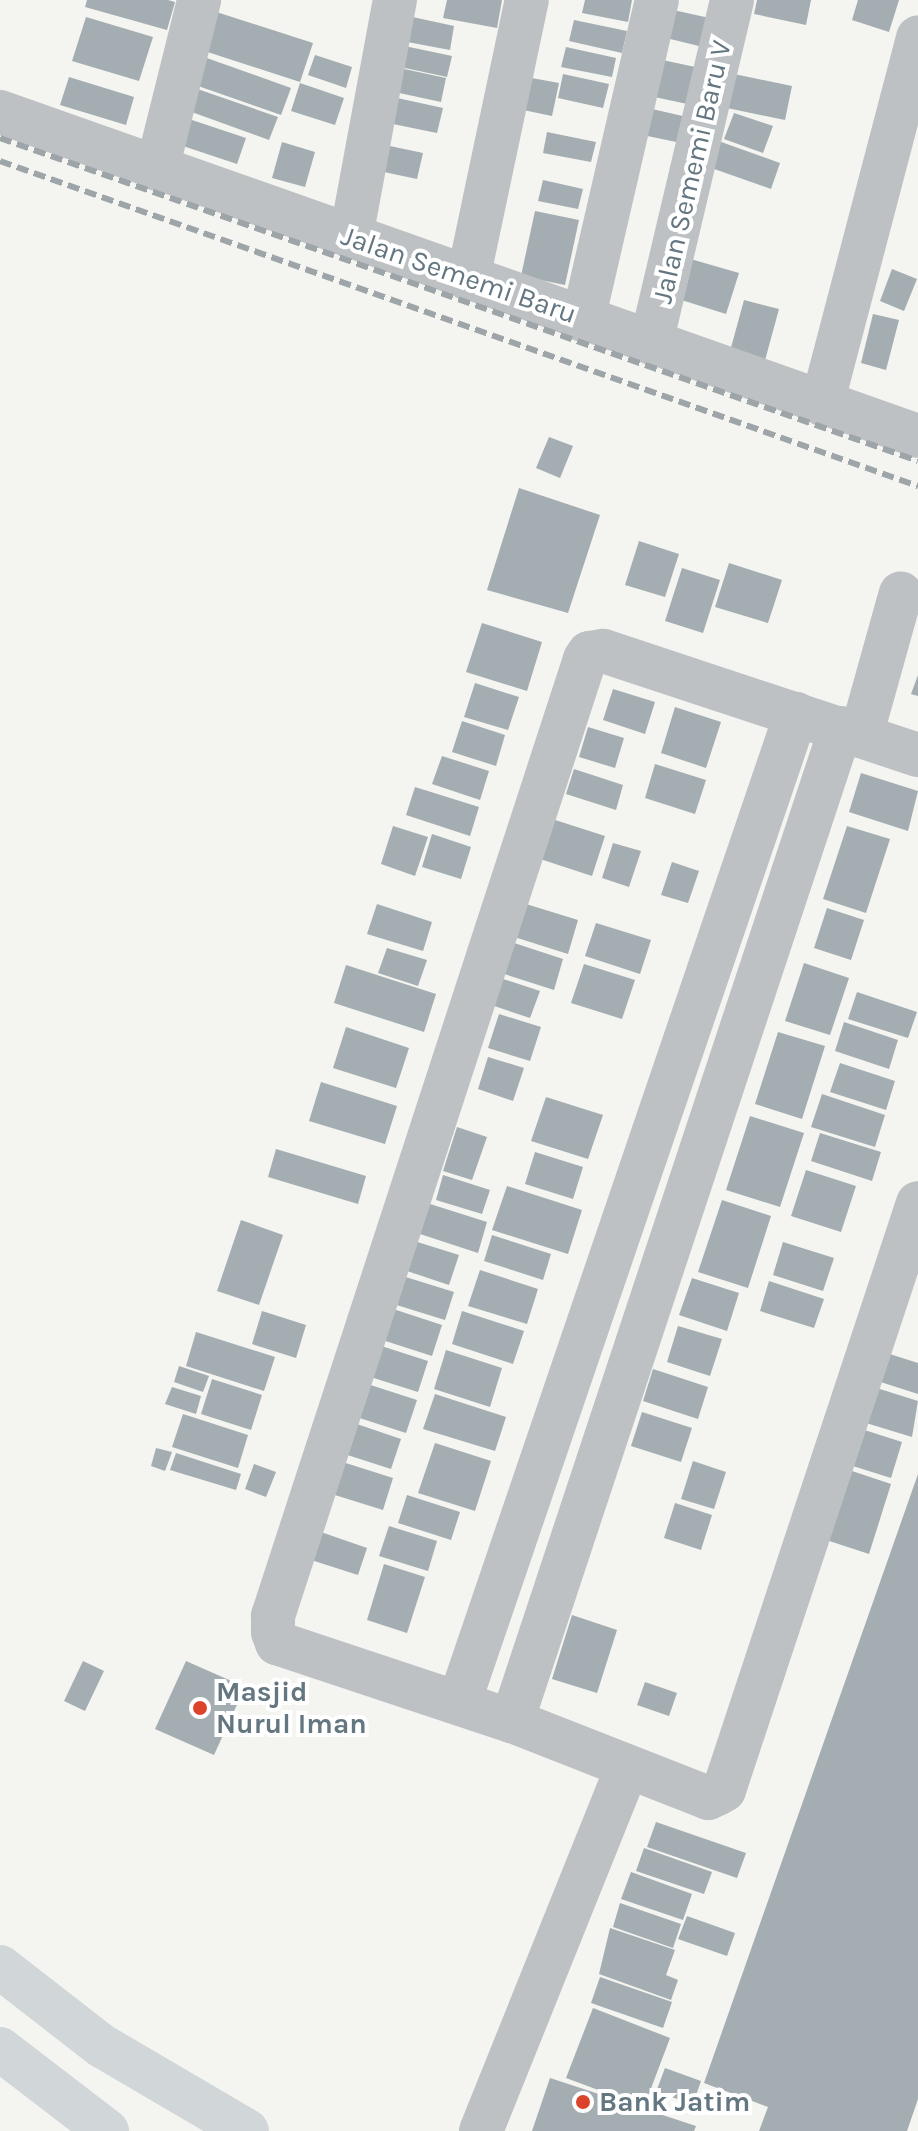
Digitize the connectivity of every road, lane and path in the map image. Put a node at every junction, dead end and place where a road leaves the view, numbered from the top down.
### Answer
1 (199, 0) edge
2 (395, 0) edge
3 (527, 0) edge
4 (657, 0) edge
5 (732, 0) edge
6 (918, 37) edge
7 (0, 112) edge
8 (157, 169) junction
9 (351, 237) junction
10 (468, 279) junction
11 (583, 320) junction
12 (651, 343) junction
13 (822, 404) junction
14 (918, 436) edge
15 (901, 593) dead end
16 (796, 714) junction
17 (851, 732) junction
18 (918, 755) edge
19 (918, 1203) edge
20 (617, 1239) junction
21 (667, 1252) junction
22 (459, 1703) junction
23 (512, 1721) junction
24 (627, 1767) junction
25 (0, 1967) edge
26 (0, 2049) edge
27 (107, 2131) edge
28 (247, 2131) edge
29 (481, 2131) edge

1 - 8 street
2 - 9 street
3 - 10 street
4 - 11 street
5 - 12 street, Jalan Sememi Baru V
6 - 13 street
7 - 8 street, Jalan Sememi Baru
8 - 9 street, Jalan Sememi Baru
9 - 10 street, Jalan Sememi Baru
10 - 11 street, Jalan Sememi Baru
11 - 12 street, Jalan Sememi Baru
12 - 13 street, Jalan Sememi Baru
13 - 14 street, Jalan Sememi Baru
15 - 17 street
16 - 17 street
16 - 20 street
16 - 22 street
17 - 18 street
17 - 21 street
19 - 24 street
20 - 21 street
20 - 22 street
21 - 23 street
22 - 23 street
23 - 24 street
24 - 29 street
25 - 28 main road
26 - 27 main road

